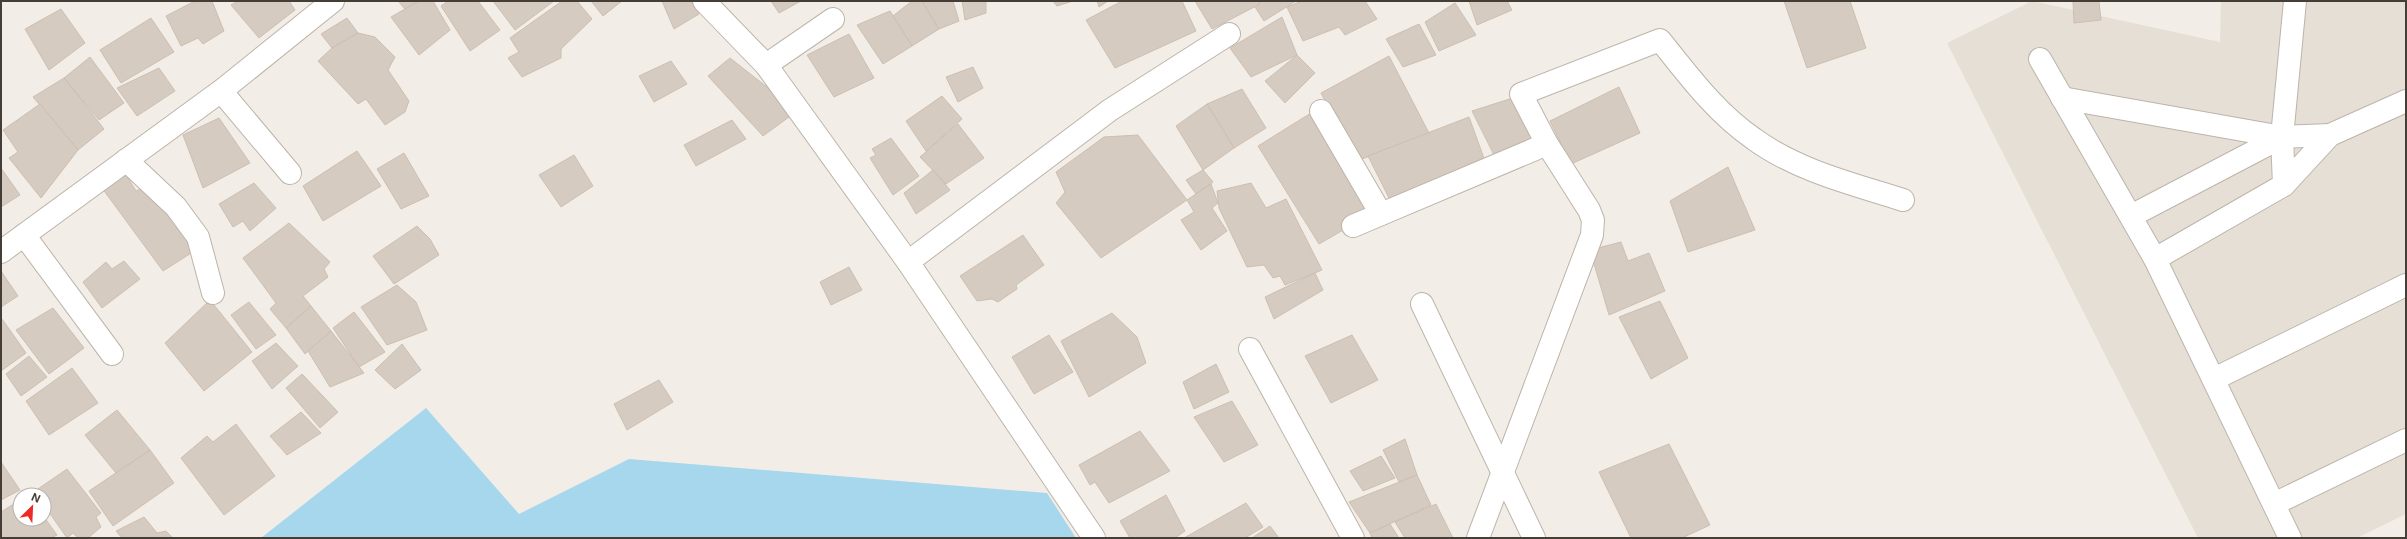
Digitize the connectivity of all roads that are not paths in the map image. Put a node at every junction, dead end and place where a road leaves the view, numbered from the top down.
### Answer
1 (333, 1) edge
2 (704, 1) edge
3 (2295, 1) edge
4 (833, 20) dead end
5 (1229, 34) dead end
6 (2040, 58) dead end
7 (766, 64) junction
8 (221, 91) junction
9 (2062, 98) junction
10 (2406, 101) edge
11 (1321, 111) dead end
12 (2330, 135) junction
13 (2282, 137) junction
14 (1547, 144) junction
15 (126, 160) junction
16 (290, 173) dead end
17 (2284, 185) junction
18 (1903, 200) dead end
19 (1381, 214) junction
20 (2131, 216) junction
21 (1353, 226) dead end
22 (24, 235) junction
23 (1, 252) edge
24 (2155, 259) junction
25 (908, 262) junction
26 (2406, 285) edge
27 (213, 293) dead end
28 (1422, 304) dead end
29 (1250, 349) dead end
30 (112, 354) dead end
31 (2214, 379) junction
32 (2406, 440) edge
33 (1502, 474) junction
34 (2274, 504) junction
35 (1094, 538) edge
36 (1353, 538) edge
37 (1478, 538) edge
38 (1534, 538) edge
39 (2290, 538) edge

1 - 8 street
2 - 7 street
3 - 13 street
4 - 7 street
5 - 25 street
6 - 9 street
7 - 25 street
8 - 15 street
8 - 16 street
9 - 13 street
9 - 20 street
10 - 12 street
11 - 19 street
12 - 13 street
12 - 17 street
13 - 17 street
13 - 20 street
14 - 18 street
14 - 19 street
14 - 33 street
15 - 22 street
15 - 27 street
17 - 24 street
19 - 21 street
20 - 24 street
22 - 23 street
22 - 30 street
24 - 31 street
25 - 35 street
26 - 31 street
28 - 33 street
29 - 36 street
31 - 34 street
32 - 34 street
33 - 37 street
33 - 38 street
34 - 39 street

